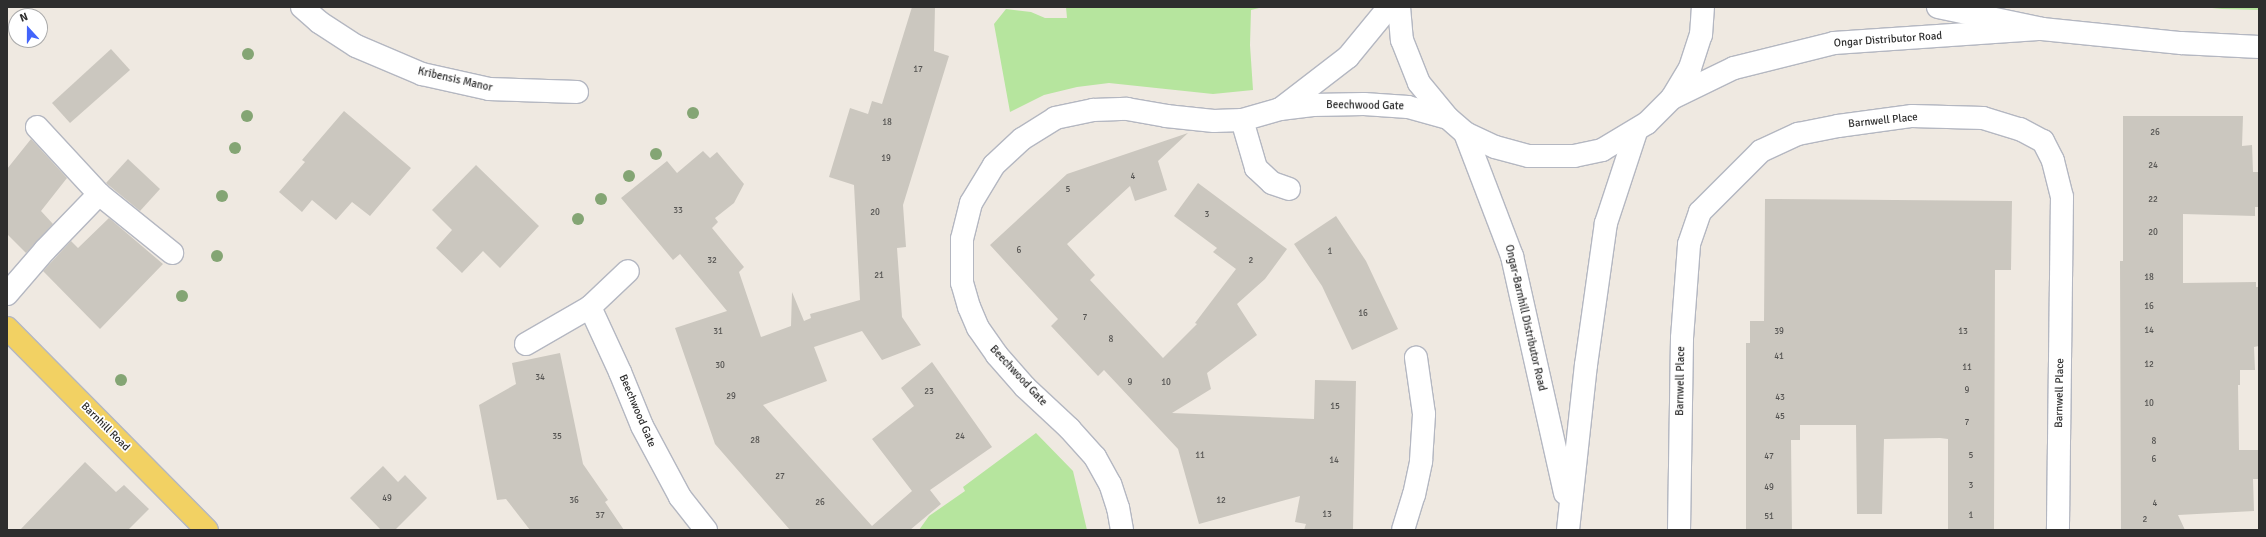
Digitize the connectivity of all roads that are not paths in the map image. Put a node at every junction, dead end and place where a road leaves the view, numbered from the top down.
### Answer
1 (302, 7) edge
2 (1389, 7) edge
3 (1399, 7) edge
4 (1703, 7) edge
5 (1938, 7) edge
6 (2042, 29) junction
7 (2259, 47) edge
8 (577, 92) dead end
9 (1672, 98) junction
10 (1280, 109) junction
11 (1448, 118) junction
12 (1242, 120) junction
13 (37, 127) dead end
14 (1636, 132) junction
15 (1465, 133) junction
16 (1289, 189) dead end
17 (99, 194) junction
18 (172, 253) dead end
19 (628, 271) dead end
20 (7, 294) edge
21 (590, 307) junction
22 (7, 328) edge
23 (526, 344) dead end
24 (1416, 358) dead end
25 (1569, 508) junction
26 (206, 528) edge
27 (706, 530) edge
28 (1122, 530) edge
29 (1403, 530) edge
30 (1568, 530) edge
31 (1679, 530) edge
32 (2058, 530) edge

1 - 8 street, Kribensis Manor
2 - 10 street, Beechwood Gate
3 - 11 street
4 - 9 street
5 - 6 street, Ongar Distributor Road
6 - 7 street, Ongar Distributor Road
6 - 9 street, Ongar Distributor Road
9 - 14 street
10 - 11 street, Beechwood Gate
10 - 12 street, Beechwood Gate
11 - 15 street
12 - 16 street
12 - 28 street, Beechwood Gate
13 - 17 street
14 - 15 street
14 - 25 street, Ongar-Barnhill Distributor Road
15 - 25 street, Ongar-Barnhill Distributor Road
17 - 18 street
17 - 20 street
19 - 21 street
21 - 23 street
21 - 27 street, Beechwood Gate
22 - 26 main road, Barnhill Road
24 - 29 street
25 - 30 street, Ongar-Barnhill Distributor Road
31 - 32 street, Barnwell Place

